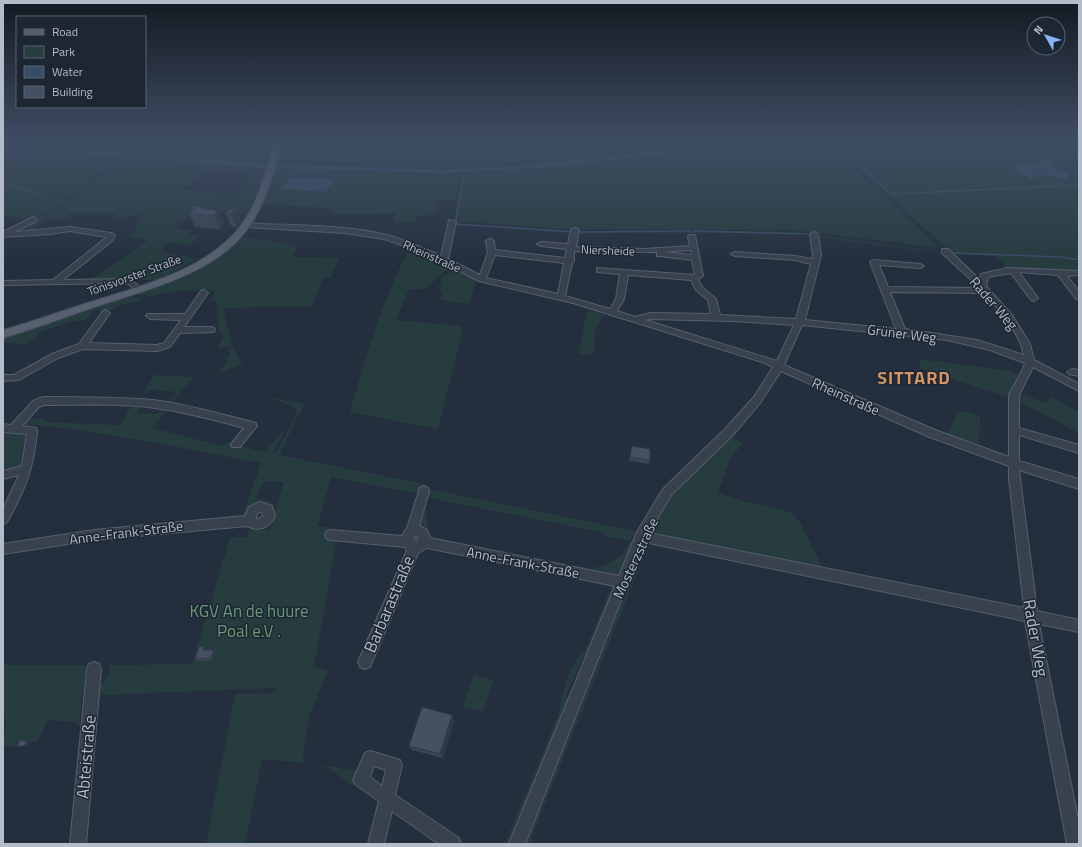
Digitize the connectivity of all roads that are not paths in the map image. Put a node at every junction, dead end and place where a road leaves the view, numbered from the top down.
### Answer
1 (265, 182) edge
2 (33, 219) dead end
3 (452, 222) dead end
4 (246, 225) junction
5 (575, 230) dead end
6 (814, 234) dead end
7 (4, 236) edge
8 (692, 237) dead end
9 (490, 241) dead end
10 (541, 244) dead end
11 (572, 248) junction
12 (694, 248) junction
13 (644, 251) junction
14 (945, 251) dead end
15 (492, 252) junction
16 (735, 254) dead end
17 (696, 258) junction
18 (444, 260) junction
19 (570, 262) junction
20 (815, 262) junction
21 (920, 266) dead end
22 (600, 270) dead end
23 (1014, 271) junction
24 (624, 272) junction
25 (1079, 273) edge
26 (1062, 275) junction
27 (694, 278) junction
28 (482, 279) junction
29 (55, 282) junction
30 (3, 283) edge
31 (984, 288) junction
32 (139, 289) junction
33 (884, 289) junction
34 (204, 293) dead end
35 (1079, 297) edge
36 (562, 298) junction
37 (1034, 298) dead end
38 (106, 313) dead end
39 (612, 313) junction
40 (150, 316) dead end
41 (716, 316) junction
42 (187, 317) junction
43 (635, 319) junction
44 (800, 321) junction
45 (178, 330) junction
46 (211, 330) dead end
47 (902, 332) junction
48 (3, 334) edge
49 (82, 346) junction
50 (1030, 361) junction
51 (779, 366) junction
52 (3, 378) edge
53 (1079, 388) edge
54 (8, 428) edge
55 (1014, 430) junction
56 (236, 444) dead end
57 (1079, 449) edge
58 (1015, 464) junction
59 (27, 469) junction
60 (3, 475) edge
61 (1079, 484) edge
62 (424, 491) dead end
63 (3, 519) edge
64 (250, 521) dead end
65 (332, 535) dead end
66 (641, 536) junction
67 (414, 541) junction
68 (3, 549) edge
69 (622, 582) junction
70 (1031, 617) junction
71 (1079, 626) edge
72 (365, 662) dead end
73 (94, 669) dead end
74 (78, 844) edge
75 (376, 844) edge
76 (453, 844) edge
77 (517, 844) edge
78 (1075, 844) edge

1 - 4 main road, Tönisvorster Straße
2 - 7 street
3 - 18 street
4 - 18 street, Rheinstraße
4 - 32 main road, Tönisvorster Straße
5 - 11 street
6 - 20 street, Mosterzstraße
7 - 29 street
8 - 12 street
9 - 15 street
10 - 11 street, Niersheide
11 - 13 street, Niersheide
11 - 19 street
12 - 13 street, Niersheide
12 - 17 street
13 - 17 street, Niersheide
14 - 31 street, Rader Weg
15 - 19 street
15 - 28 street
16 - 20 street
17 - 27 street
18 - 28 street, Rheinstraße
19 - 36 street
20 - 44 street, Mosterzstraße
21 - 33 street
22 - 24 street
23 - 26 street
23 - 31 street
23 - 37 street
24 - 27 street
24 - 39 street
25 - 26 street
26 - 35 street
27 - 41 street
28 - 36 street, Rheinstraße
29 - 30 street
29 - 32 street
31 - 33 street
31 - 50 street, Rader Weg
32 - 48 main road, Tönisvorster Straße
33 - 47 street
34 - 42 street
36 - 39 street, Rheinstraße
38 - 49 street
39 - 43 street, Rheinstraße
40 - 42 street
41 - 43 street, Grüner Weg
41 - 44 street, Grüner Weg
42 - 45 street
43 - 51 street, Rheinstraße
44 - 47 street, Grüner Weg
44 - 51 street, Mosterzstraße
45 - 46 street
45 - 49 street
47 - 50 street, Grüner Weg
49 - 52 street
50 - 53 street, Grüner Weg
50 - 55 street, Rader Weg
51 - 58 street, Rheinstraße
51 - 66 street, Mosterzstraße
54 - 56 street
54 - 59 street
55 - 57 street
55 - 58 street, Rader Weg
58 - 61 street, Rheinstraße
58 - 70 street, Rader Weg
59 - 60 street
59 - 63 street
62 - 67 street
64 - 68 street, Anne-Frank-Straße
65 - 67 street, Anne-Frank-Straße
66 - 69 street, Mosterzstraße
66 - 70 street
67 - 69 street, Anne-Frank-Straße
67 - 72 street, Barbarastraße
69 - 77 street, Mosterzstraße
70 - 71 street
70 - 78 street, Rader Weg
73 - 74 street, Abteistraße
75 - 76 street

